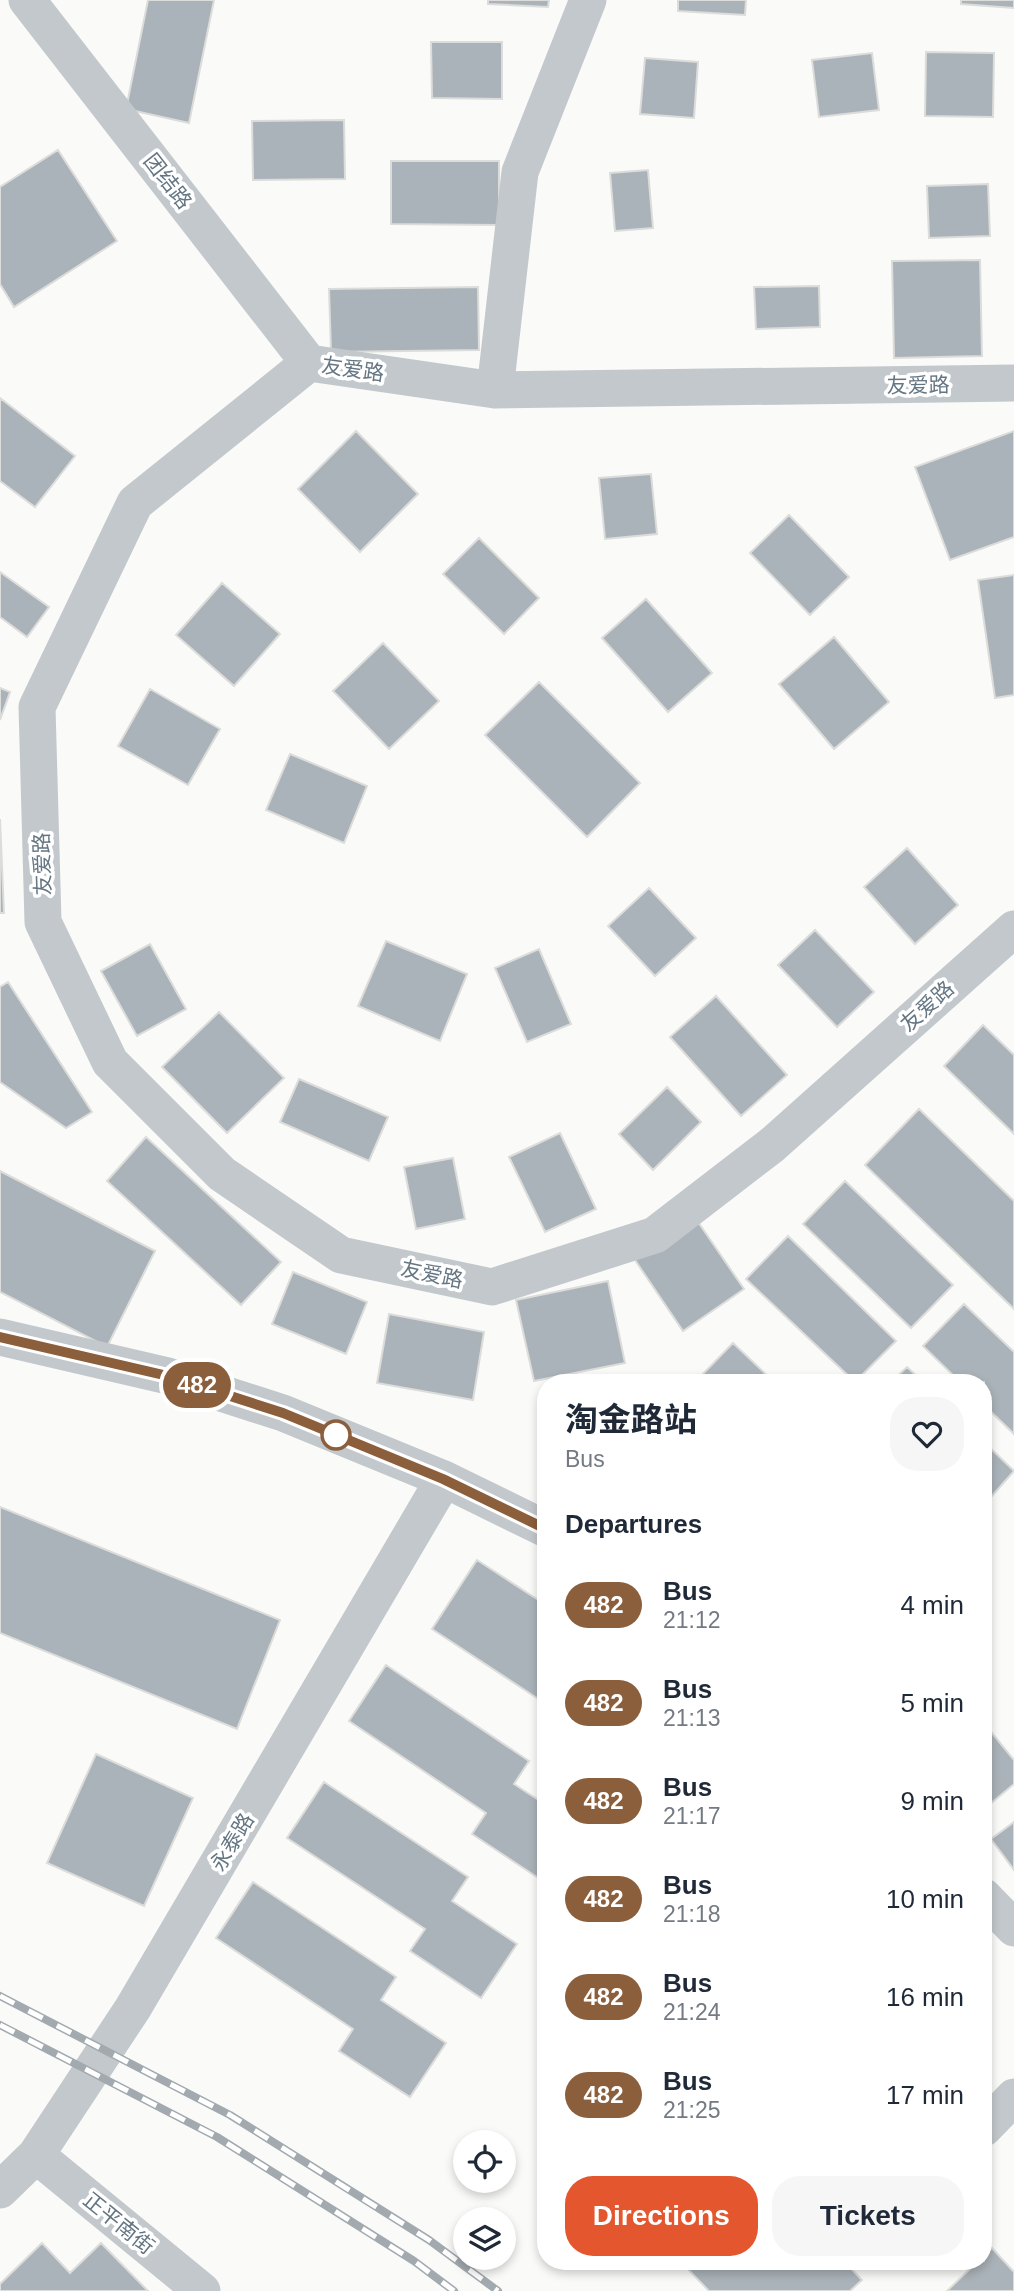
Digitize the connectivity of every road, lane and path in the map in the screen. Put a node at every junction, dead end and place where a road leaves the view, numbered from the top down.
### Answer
1 (27, 0) edge
2 (588, 0) edge
3 (309, 363) junction
4 (1014, 383) edge
5 (495, 390) junction
6 (1014, 929) edge
7 (0, 1336) edge
8 (443, 1479) junction
9 (537, 1525) edge
10 (992, 1905) edge
11 (1014, 1928) edge
12 (1014, 2097) edge
13 (992, 2119) edge
14 (36, 2155) junction
15 (0, 2190) edge
16 (202, 2291) edge

1 - 3 street, 团结路
2 - 5 street
3 - 5 street, 友爱路
3 - 6 street, 友爱路
4 - 5 street, 友爱路
7 - 8 street
8 - 9 street
8 - 14 street, 永泰路
10 - 11 street
12 - 13 street
14 - 15 street, 永泰路
14 - 16 street, 正平南街

